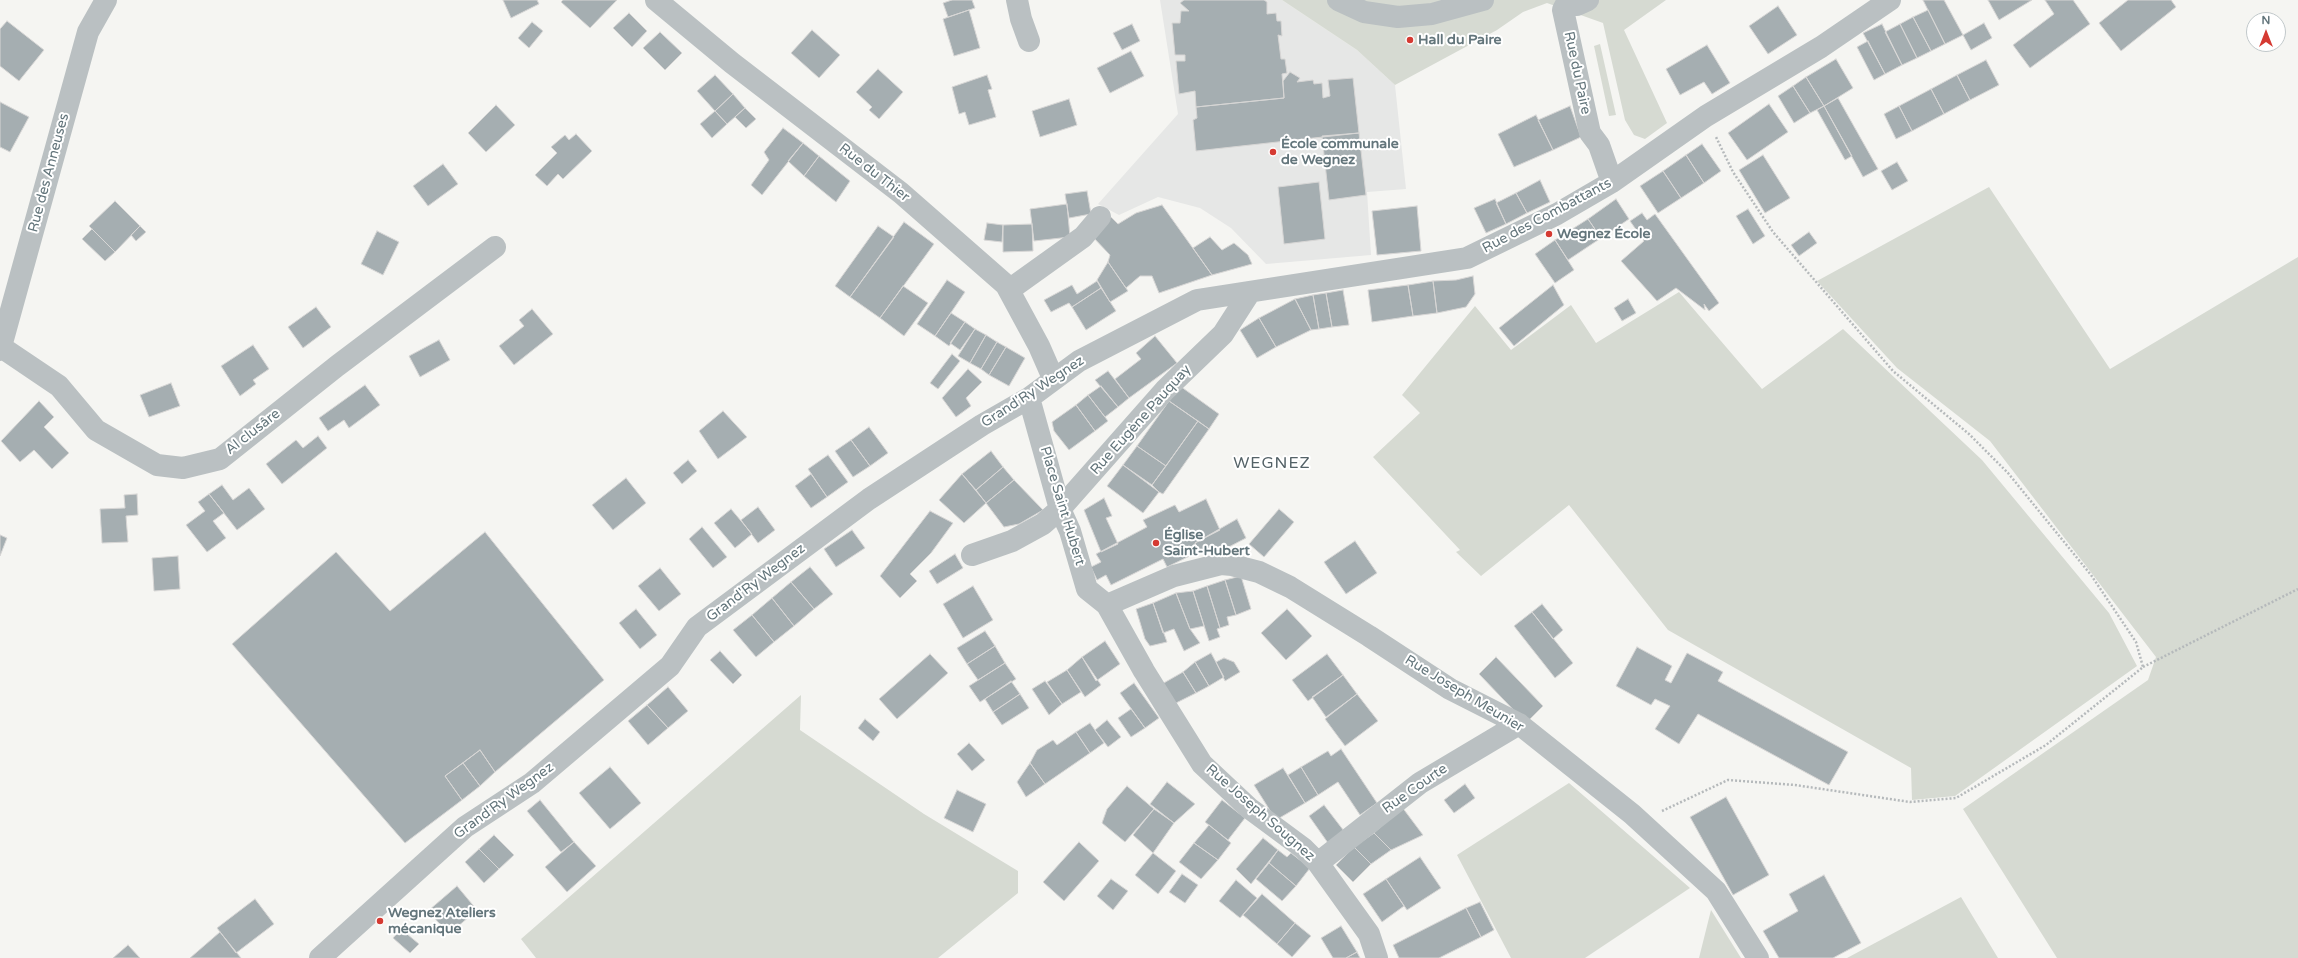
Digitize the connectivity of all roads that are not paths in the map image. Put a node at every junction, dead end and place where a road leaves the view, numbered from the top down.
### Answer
1 (106, 0) edge
2 (656, 0) edge
3 (1017, 0) edge
4 (1338, 0) edge
5 (1483, 0) edge
6 (1890, 0) edge
7 (1577, 1) edge
8 (1029, 41) dead end
9 (1612, 182) junction
10 (1100, 217) dead end
11 (495, 247) dead end
12 (1009, 290) junction
13 (1250, 292) junction
14 (1, 349) edge
15 (1053, 378) junction
16 (1029, 398) junction
17 (1060, 509) junction
18 (972, 555) dead end
19 (1107, 605) junction
20 (1519, 724) junction
21 (1318, 863) junction
22 (320, 958) edge
23 (1377, 958) edge
24 (1758, 958) edge

1 - 14 street, Rue des Anneuses
2 - 12 street, Rue du Thier
3 - 8 street
4 - 5 street
6 - 9 street, Rue des Combattants
7 - 9 street, Rue du Paire
9 - 13 street, Rue des Combattants
10 - 12 street
11 - 14 street, Al clusâre
12 - 15 street, Rue du Thier
13 - 15 street, Grand'Ry Wegnez
13 - 17 street, Rue Eugène Pauquay
15 - 16 street, Grand'Ry Wegnez
16 - 17 street, Place Saint Hubert
16 - 22 street, Grand'Ry Wegnez
17 - 18 street, Rue Eugène Pauquay
17 - 19 street, Place Saint Hubert
19 - 20 street, Rue Joseph Meunier
19 - 21 street, Rue Joseph Sougnez
20 - 21 street, Rue Courte
20 - 24 street, Rue Joseph Meunier
21 - 23 street, Rue Joseph Sougnez

